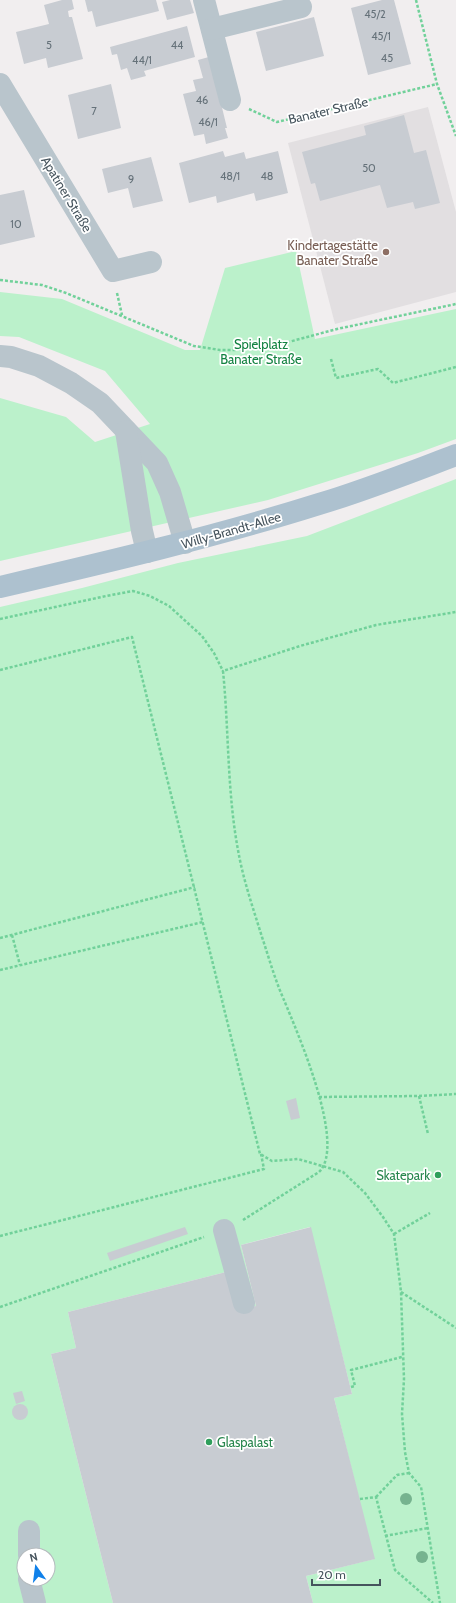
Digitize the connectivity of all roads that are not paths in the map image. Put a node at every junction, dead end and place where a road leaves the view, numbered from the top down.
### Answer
1 (204, 0) edge
2 (301, 7) dead end
3 (212, 29) junction
4 (0, 84) edge
5 (230, 100) road end
6 (151, 262) dead end
7 (0, 356) edge
8 (126, 431) junction
9 (456, 455) edge
10 (185, 543) junction
11 (147, 552) junction
12 (0, 587) edge
13 (224, 1230) road end
14 (244, 1303) dead end
15 (29, 1531) dead end
16 (29, 1547) edge
17 (31, 1587) edge
18 (35, 1603) edge

1 - 3 street
2 - 3 street
3 - 5 street
4 - 6 street, Apatiner Straße
7 - 8 street
8 - 10 street
8 - 11 street
9 - 10 main road, Willy-Brandt-Allee
10 - 11 main road, Willy-Brandt-Allee
11 - 12 main road, Willy-Brandt-Allee
13 - 14 street
15 - 16 street
17 - 18 street

